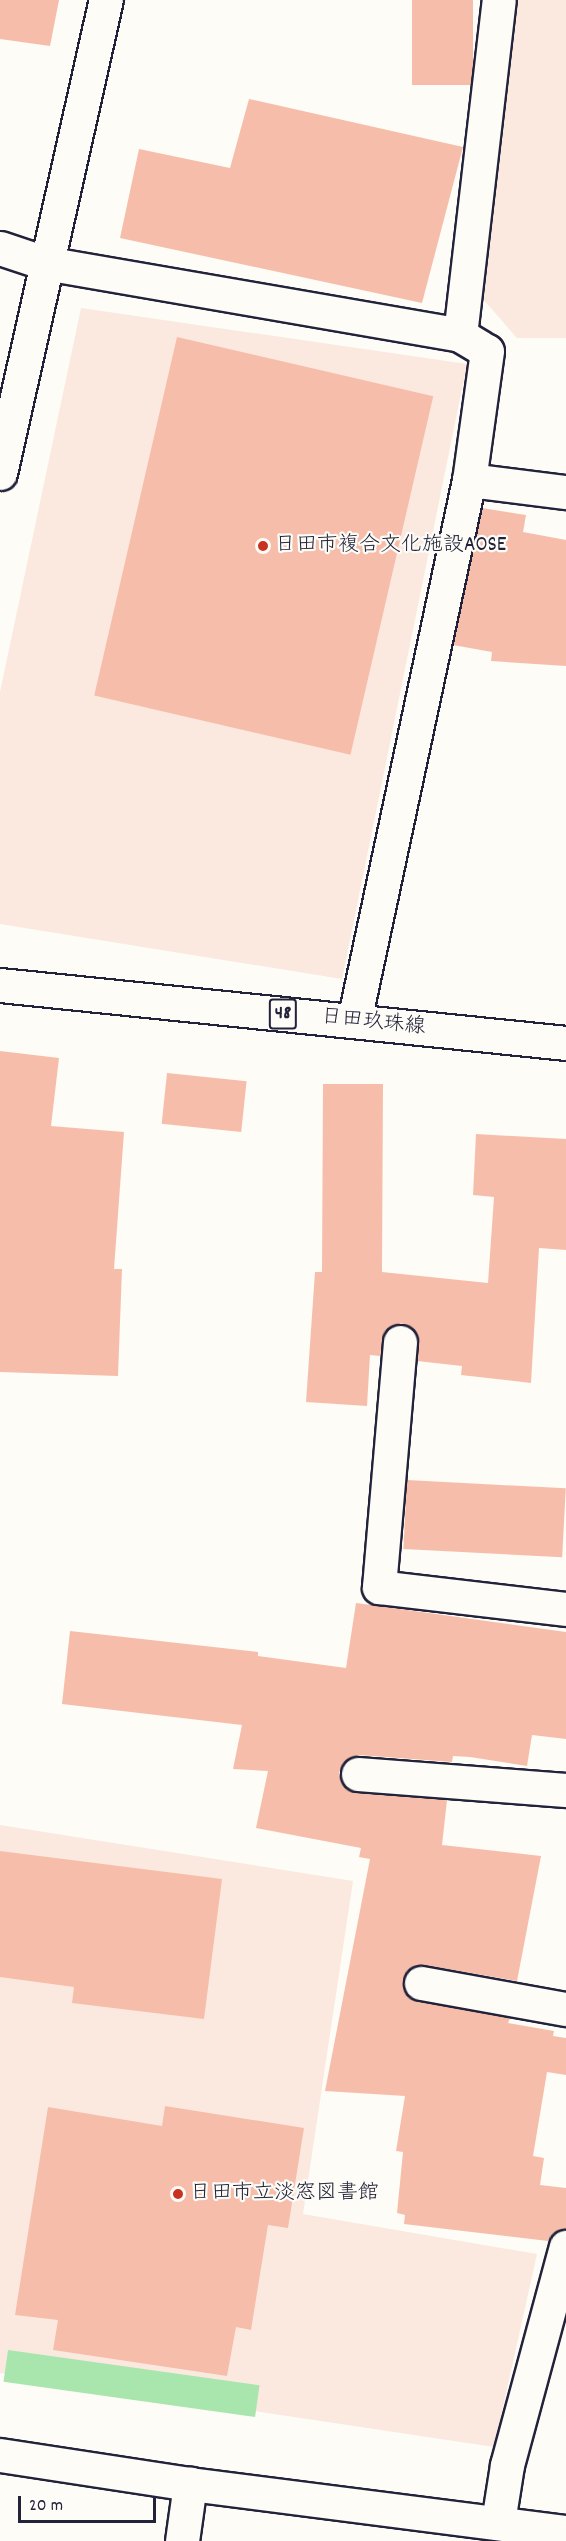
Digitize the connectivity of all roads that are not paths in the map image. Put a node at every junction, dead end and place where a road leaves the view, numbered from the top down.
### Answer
1 (105, 0) edge
2 (499, 0) edge
3 (0, 248) edge
4 (45, 263) junction
5 (460, 335) junction
6 (0, 473) edge
7 (469, 480) junction
8 (566, 492) edge
9 (0, 985) edge
10 (354, 1021) junction
11 (566, 1043) edge
12 (400, 1342) dead end
13 (566, 1610) edge
14 (358, 1774) dead end
15 (566, 1790) edge
16 (421, 1983) dead end
17 (566, 2009) edge
18 (566, 2247) edge
19 (0, 2455) edge
20 (190, 2484) junction
21 (498, 2522) junction
22 (566, 2532) edge
23 (182, 2541) edge

1 - 4 street
2 - 5 street
3 - 4 street
4 - 5 street
4 - 6 street
5 - 7 street
7 - 8 street
7 - 10 street
9 - 10 street, 日田玖珠線 / 48
10 - 11 street, 日田玖珠線 / 48
12 - 13 street
14 - 15 street
16 - 17 street
18 - 21 street
19 - 20 street
20 - 21 street
20 - 23 street
21 - 22 street

